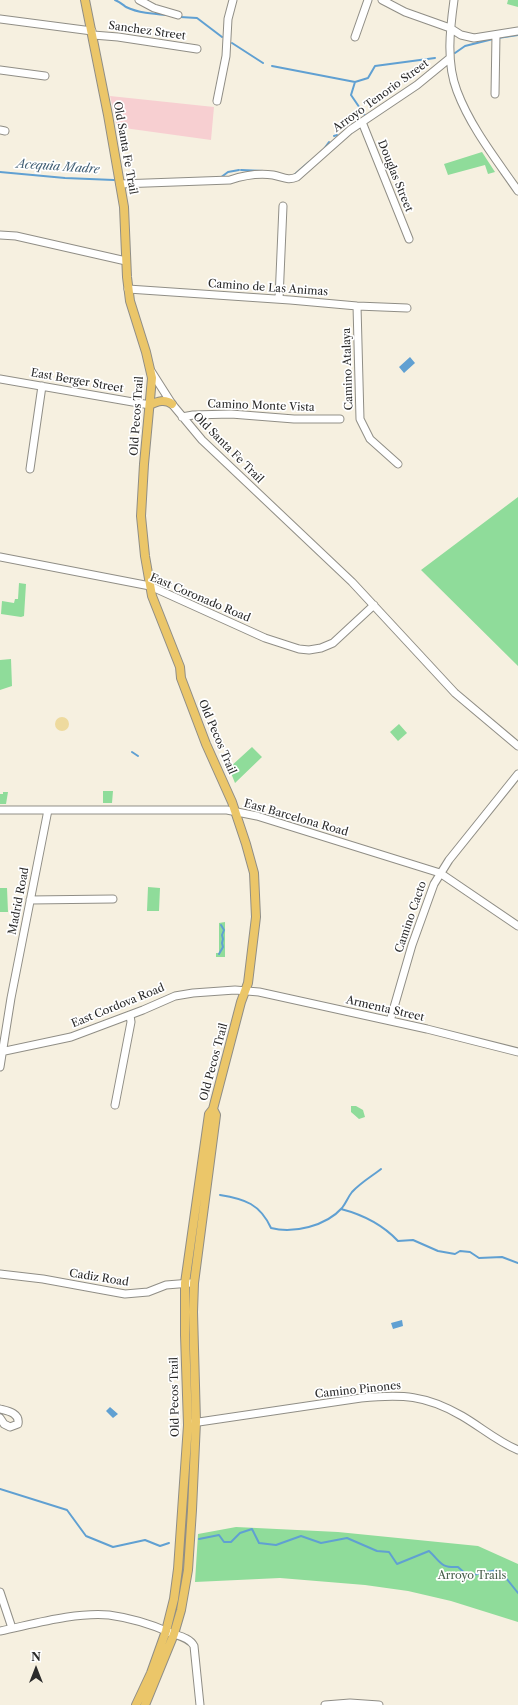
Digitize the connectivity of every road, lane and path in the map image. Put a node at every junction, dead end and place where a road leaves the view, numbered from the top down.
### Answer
1 (85, 0) edge
2 (139, 0) edge
3 (233, 0) edge
4 (368, 0) edge
5 (382, 0) edge
6 (454, 0) edge
7 (178, 15) dead end
8 (0, 19) edge
9 (450, 28) junction
10 (518, 30) edge
11 (92, 33) junction
12 (355, 37) dead end
13 (496, 38) junction
14 (197, 49) dead end
15 (450, 58) junction
16 (0, 70) edge
17 (45, 76) dead end
18 (495, 94) dead end
19 (217, 101) dead end
20 (362, 122) junction
21 (120, 184) junction
22 (518, 191) edge
23 (283, 206) dead end
24 (0, 235) edge
25 (409, 239) dead end
26 (126, 260) junction
27 (128, 289) junction
28 (279, 299) junction
29 (357, 306) junction
30 (407, 308) dead end
31 (151, 371) junction
32 (0, 379) edge
33 (42, 386) junction
34 (172, 404) junction
35 (150, 405) junction
36 (182, 417) junction
37 (340, 419) dead end
38 (398, 464) dead end
39 (30, 469) dead end
40 (0, 557) edge
41 (150, 586) junction
42 (374, 605) junction
43 (518, 746) edge
44 (518, 774) edge
45 (0, 810) edge
46 (48, 810) junction
47 (235, 812) junction
48 (440, 873) junction
49 (113, 899) dead end
50 (30, 900) junction
51 (518, 926) edge
52 (246, 990) junction
53 (130, 1015) junction
54 (390, 1021) junction
55 (1, 1052) edge
56 (518, 1052) edge
57 (0, 1067) edge
58 (115, 1105) dead end
59 (0, 1274) edge
60 (189, 1283) junction
61 (0, 1409) edge
62 (0, 1418) edge
63 (192, 1424) junction
64 (518, 1450) edge
65 (0, 1592) edge
66 (12, 1628) junction
67 (0, 1631) edge
68 (166, 1631) junction
69 (174, 1634) junction
70 (136, 1705) edge
71 (145, 1705) edge
72 (200, 1705) edge
73 (325, 1705) edge
74 (379, 1705) edge

1 - 11 main road, Old Santa Fe Trail
2 - 7 street
3 - 19 street
4 - 12 street
5 - 9 street
6 - 9 street
8 - 11 street, Sanchez Street
9 - 13 street
9 - 15 street
10 - 13 street
11 - 14 street, Sanchez Street
11 - 21 main road, Old Santa Fe Trail
13 - 18 street
15 - 20 street, Arroyo Tenorio Street
15 - 22 street
16 - 17 street
20 - 21 street, Arroyo Tenorio Street
20 - 25 street, Douglas Street
21 - 26 main road, Old Santa Fe Trail
23 - 28 street
24 - 26 street
26 - 27 main road, Old Santa Fe Trail
27 - 28 street, Camino de Las Animas
27 - 31 main road, Old Santa Fe Trail
28 - 29 street, Camino de Las Animas
29 - 30 street, Camino de Las Animas
29 - 38 street, Camino Atalaya
31 - 34 street, Old Santa Fe Trail
31 - 35 main road, Old Pecos Trail
32 - 33 street, East Berger Street
33 - 35 street, East Berger Street
33 - 39 street
34 - 35 main road
34 - 36 street, Old Santa Fe Trail
35 - 41 main road, Old Pecos Trail
36 - 37 street, Camino Monte Vista
36 - 42 street, Old Santa Fe Trail
40 - 41 street, East Coronado Road
41 - 42 street, East Coronado Road
41 - 47 main road, Old Pecos Trail
42 - 43 street, Old Santa Fe Trail
44 - 48 street, Camino Cacto
45 - 46 street, East Barcelona Road
46 - 47 street, East Barcelona Road
46 - 50 street, Madrid Road
47 - 48 street, East Barcelona Road
47 - 52 main road, Old Pecos Trail
48 - 51 street, East Barcelona Road
48 - 54 street, Camino Cacto
49 - 50 street
50 - 55 street, Madrid Road
52 - 53 street, East Cordova Road
52 - 54 street, Armenta Street
52 - 60 main road, Old Pecos Trail
53 - 55 street, East Cordova Road
53 - 58 street
54 - 56 street, Armenta Street
55 - 57 street, Madrid Road
59 - 60 street, Cadiz Road
60 - 63 main road, Old Pecos Trail
61 - 62 street
63 - 64 street, Camino Pinones
63 - 68 main road, Old Pecos Trail
63 - 69 main road, Old Pecos Trail
65 - 66 street
66 - 67 street
66 - 68 street
68 - 69 street
68 - 70 main road, Old Pecos Trail
69 - 71 main road, Old Pecos Trail
69 - 72 street
73 - 74 street

